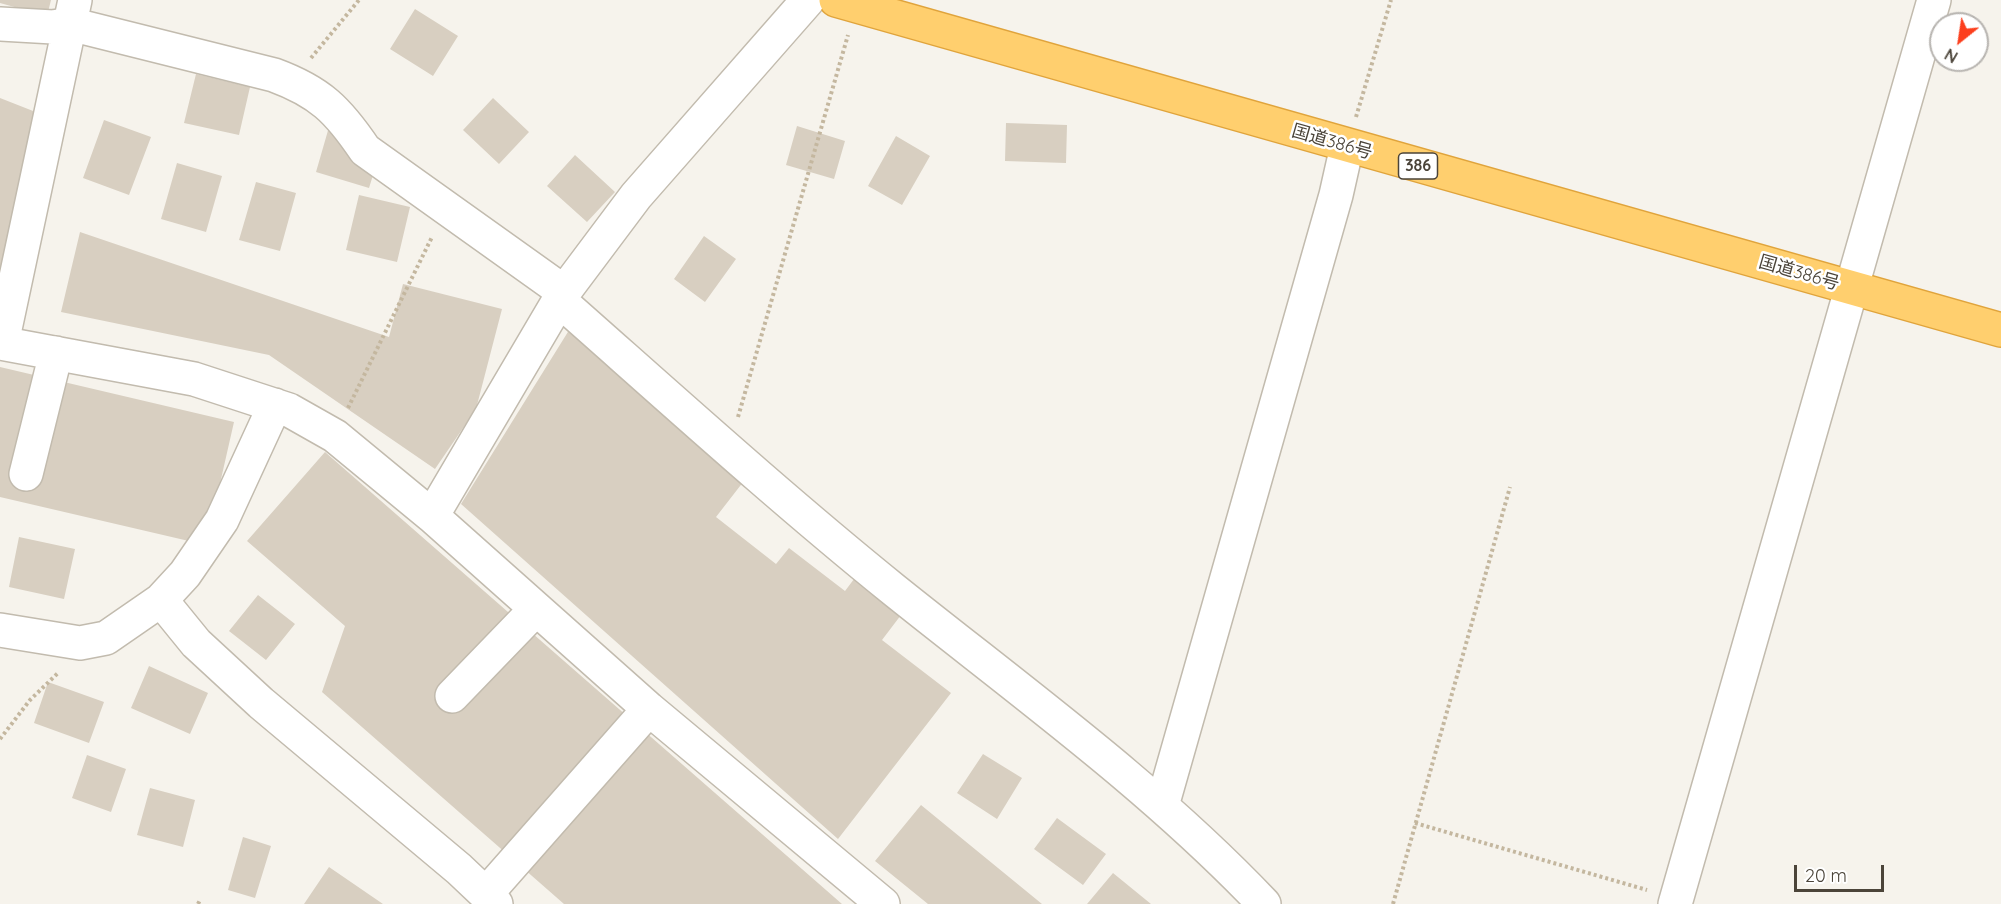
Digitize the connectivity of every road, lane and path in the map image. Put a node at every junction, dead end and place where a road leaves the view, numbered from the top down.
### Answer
1 (359, 0) edge
2 (808, 0) edge
3 (1391, 0) edge
4 (1934, 0) edge
5 (846, 3) edge
6 (73, 12) edge
7 (0, 24) edge
8 (291, 82) junction
9 (1347, 146) junction
10 (447, 207) junction
11 (1849, 287) junction
12 (561, 296) junction
13 (2001, 330) edge
14 (1, 343) edge
15 (56, 353) junction
16 (275, 405) junction
17 (335, 436) junction
18 (729, 449) junction
19 (26, 474) dead end
20 (1510, 487) dead end
21 (432, 516) junction
22 (161, 600) junction
23 (537, 609) junction
24 (0, 630) edge
25 (80, 643) junction
26 (452, 696) dead end
27 (650, 709) junction
28 (0, 739) edge
29 (1162, 806) junction
30 (1416, 823) junction
31 (491, 899) edge
32 (1676, 901) edge
33 (883, 904) edge
34 (1264, 904) edge
35 (1393, 904) edge

1 - 8 path
2 - 12 street
3 - 9 path
4 - 11 street
5 - 9 highway, 国道386号 / 386
5 - 18 path
6 - 7 street
6 - 8 street
6 - 14 street
8 - 10 street
9 - 11 highway, 国道386号 / 386
9 - 29 street
10 - 12 street
10 - 17 path
11 - 13 highway, 国道386号 / 386
11 - 32 street
12 - 18 street
12 - 21 street
14 - 15 street
15 - 16 street
15 - 19 street
16 - 17 street
16 - 22 street
17 - 21 street
18 - 29 street
20 - 30 path
21 - 23 street
22 - 25 street
22 - 31 street
23 - 26 street
23 - 27 street
24 - 25 street
25 - 28 path
27 - 31 street
27 - 33 street
29 - 34 street
30 - 32 path
30 - 35 path

